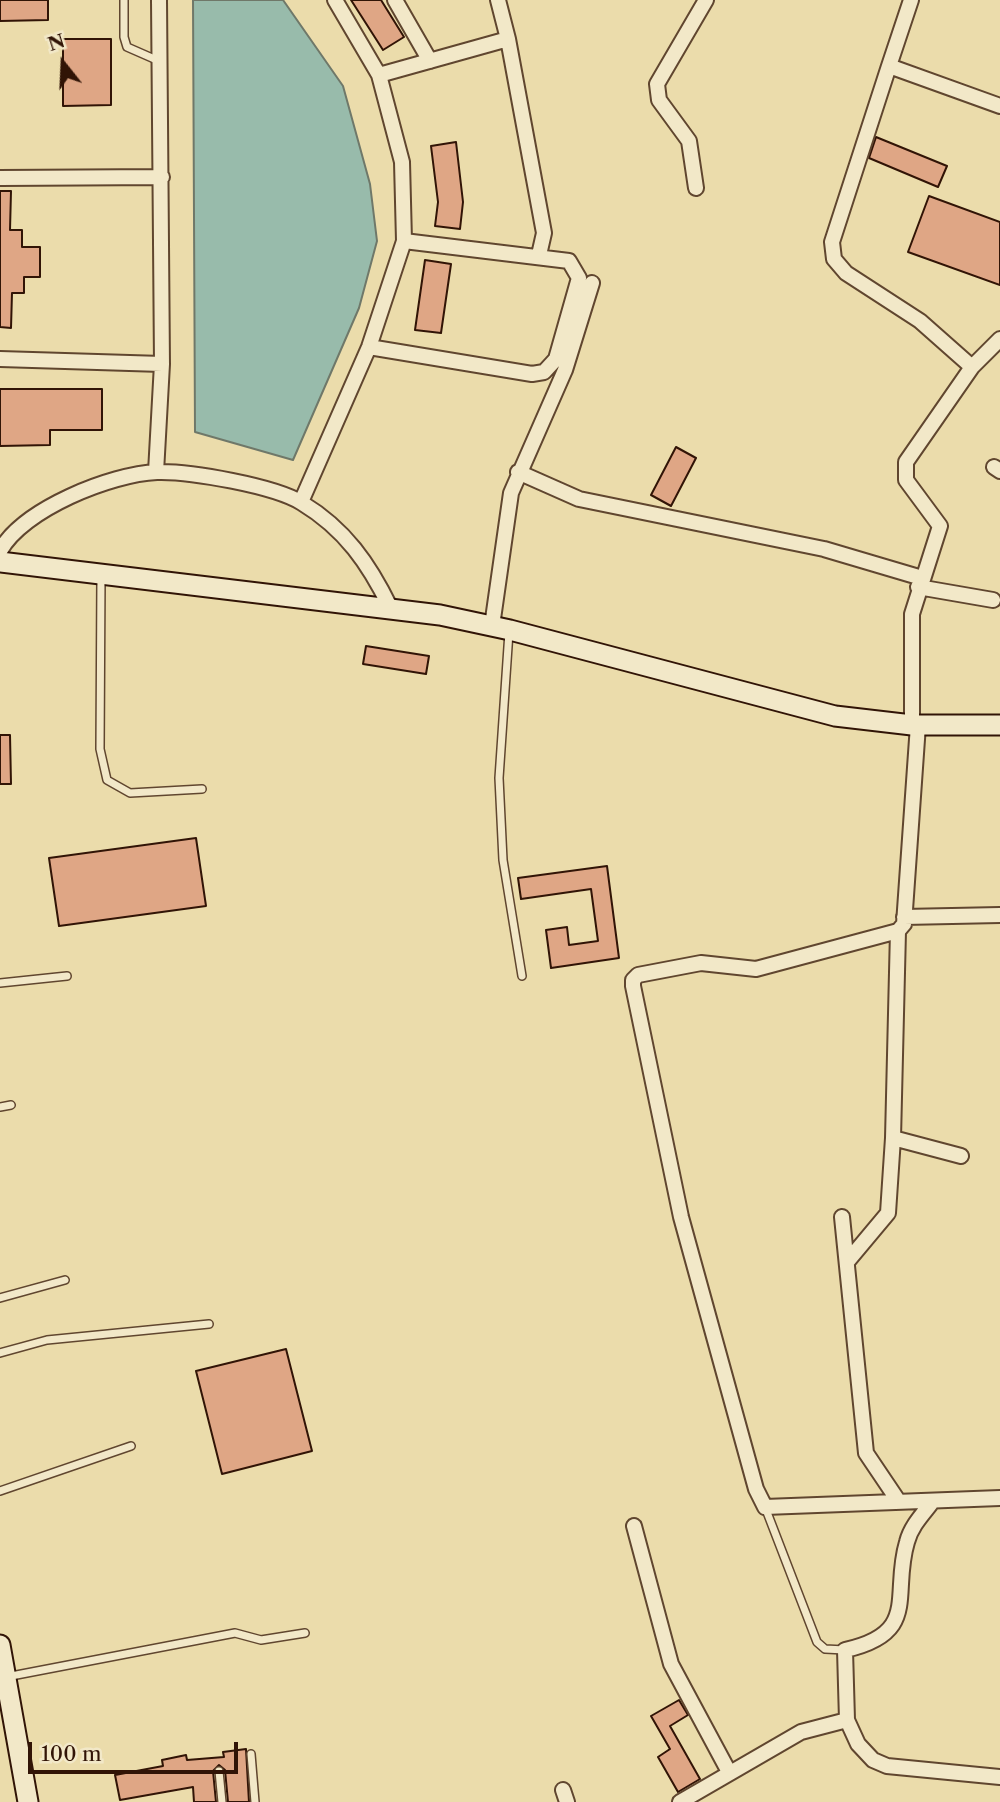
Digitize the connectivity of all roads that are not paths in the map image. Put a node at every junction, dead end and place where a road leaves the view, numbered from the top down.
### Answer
1 (124, 0) edge
2 (159, 0) edge
3 (335, 0) edge
4 (395, 0) edge
5 (498, 0) edge
6 (706, 0) edge
7 (911, 0) edge
8 (508, 39) junction
9 (160, 61) junction
10 (430, 61) junction
11 (889, 66) junction
12 (379, 75) junction
13 (1000, 106) edge
14 (162, 177) junction
15 (0, 178) edge
16 (696, 188) dead end
17 (404, 241) junction
18 (539, 255) junction
19 (593, 283) dead end
20 (1000, 339) edge
21 (369, 347) junction
22 (0, 359) edge
23 (162, 364) junction
24 (972, 367) junction
25 (156, 472) junction
26 (518, 472) junction
27 (301, 502) junction
28 (0, 551) edge
29 (0, 562) edge
30 (101, 576) junction
31 (920, 583) junction
32 (993, 600) dead end
33 (390, 607) junction
34 (501, 628) junction
35 (915, 725) junction
36 (1000, 725) edge
37 (202, 789) dead end
38 (1000, 915) edge
39 (904, 916) junction
40 (898, 932) junction
41 (67, 976) dead end
42 (522, 976) dead end
43 (0, 983) edge
44 (11, 1105) dead end
45 (0, 1107) edge
46 (893, 1138) junction
47 (961, 1156) dead end
48 (842, 1217) dead end
49 (847, 1262) junction
50 (65, 1280) dead end
51 (0, 1298) edge
52 (209, 1324) dead end
53 (0, 1353) edge
54 (131, 1446) dead end
55 (0, 1491) edge
56 (1000, 1498) edge
57 (933, 1501) junction
58 (899, 1502) junction
59 (765, 1507) junction
60 (634, 1526) dead end
61 (305, 1633) dead end
62 (0, 1650) edge
63 (845, 1650) junction
64 (6, 1677) junction
65 (847, 1720) junction
66 (251, 1754) dead end
67 (219, 1771) dead end
68 (729, 1772) junction
69 (1000, 1777) edge
70 (28, 1802) edge
71 (222, 1802) edge
72 (255, 1802) edge
73 (680, 1802) edge

1 - 9 lane
2 - 9 street
3 - 12 street
4 - 10 street
5 - 8 street
6 - 16 street
7 - 11 street
8 - 10 street
8 - 18 street
9 - 14 street
10 - 12 street
11 - 13 street
11 - 24 street
12 - 17 street
14 - 15 street
14 - 23 street
17 - 18 street
17 - 21 street
18 - 21 street
19 - 26 street
20 - 24 street
21 - 27 street
22 - 23 street
23 - 25 street
24 - 31 street
25 - 27 street
25 - 28 street
26 - 31 street
26 - 34 street
27 - 33 street
29 - 30 street
30 - 33 street
30 - 37 lane
31 - 32 street
31 - 35 street
33 - 34 street
34 - 35 street
34 - 42 lane
35 - 36 street
35 - 39 street
38 - 39 street
39 - 40 street
40 - 46 street
40 - 59 street
41 - 43 lane
44 - 45 lane
46 - 47 street
46 - 49 street
48 - 49 street
49 - 58 street
50 - 51 lane
52 - 53 lane
54 - 55 lane
56 - 57 street
57 - 58 street
57 - 63 street
58 - 59 street
59 - 63 lane
60 - 68 street
61 - 64 lane
62 - 64 street
63 - 65 street
64 - 70 street
65 - 68 street
65 - 69 street
66 - 72 lane
67 - 71 lane
68 - 73 street

